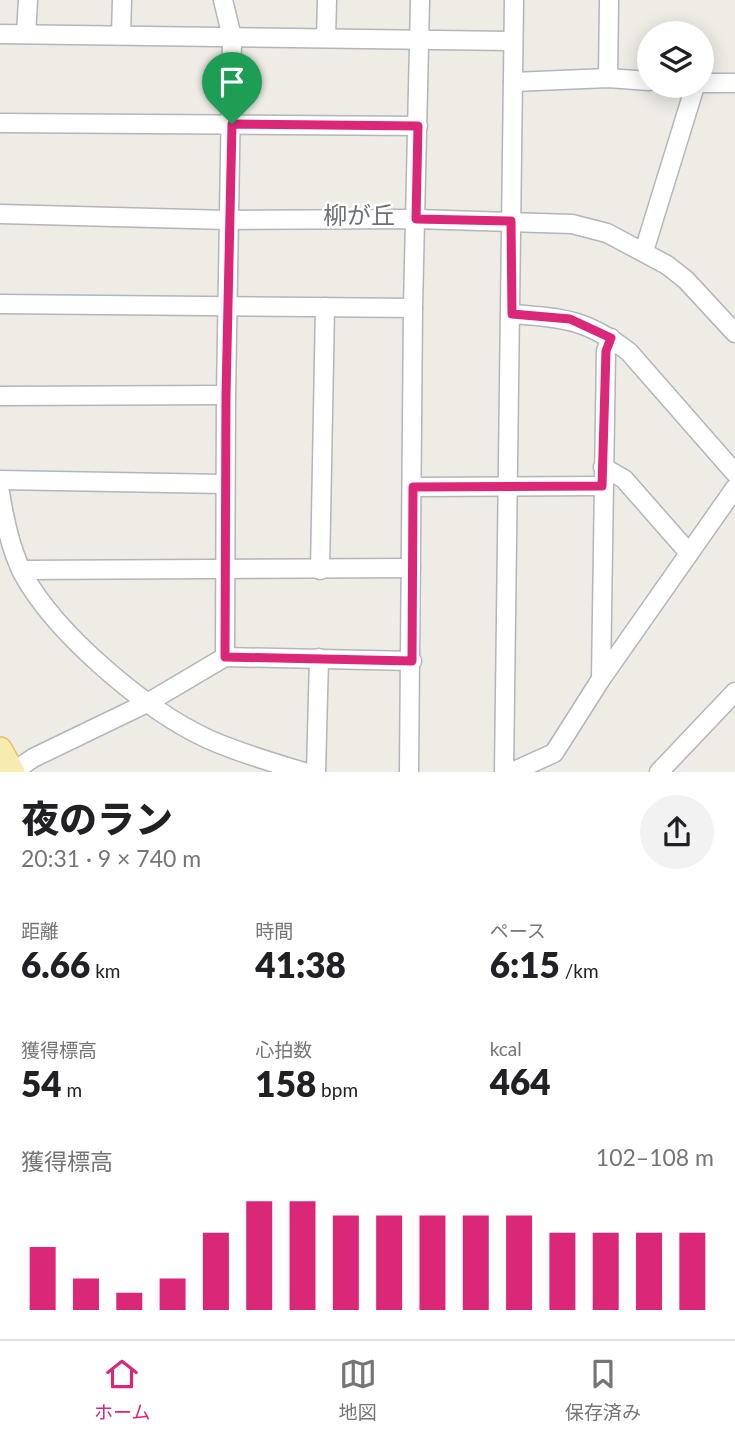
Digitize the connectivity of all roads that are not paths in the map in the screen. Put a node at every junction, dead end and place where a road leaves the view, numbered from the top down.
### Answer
1 (28, 0) edge
2 (122, 0) edge
3 (223, 0) edge
4 (327, 0) edge
5 (420, 0) edge
6 (514, 0) edge
7 (609, 0) edge
8 (0, 34) edge
9 (26, 34) junction
10 (121, 35) junction
11 (232, 37) junction
12 (326, 38) junction
13 (420, 39) junction
14 (512, 41) junction
15 (608, 78) junction
16 (637, 79) edge
17 (513, 82) junction
18 (714, 83) edge
19 (735, 83) edge
20 (691, 98) edge
21 (0, 123) edge
22 (232, 124) junction
23 (418, 126) junction
24 (0, 214) edge
25 (416, 219) junction
26 (229, 220) junction
27 (511, 221) junction
28 (644, 251) junction
29 (0, 304) edge
30 (229, 306) junction
31 (324, 307) junction
32 (412, 308) junction
33 (512, 314) junction
34 (735, 333) edge
35 (611, 338) junction
36 (226, 395) junction
37 (0, 396) edge
38 (603, 467) junction
39 (735, 473) edge
40 (0, 480) edge
41 (225, 484) junction
42 (508, 486) junction
43 (602, 486) junction
44 (413, 487) junction
45 (735, 488) edge
46 (0, 492) edge
47 (689, 553) junction
48 (411, 568) junction
49 (21, 570) junction
50 (320, 570) junction
51 (225, 571) junction
52 (225, 657) junction
53 (319, 658) junction
54 (412, 661) junction
55 (601, 679) junction
56 (735, 692) edge
57 (149, 702) junction
58 (0, 750) edge
59 (13, 772) edge
60 (304, 772) edge
61 (316, 772) edge
62 (409, 772) edge
63 (504, 772) edge
64 (512, 772) edge
65 (659, 772) edge

1 - 9 street
2 - 10 street
3 - 11 street
4 - 12 street
5 - 13 street
6 - 14 street
7 - 15 street
8 - 9 street
9 - 10 street
10 - 11 street
11 - 12 street
11 - 22 street
12 - 13 street
13 - 14 street
13 - 23 street
14 - 17 street
15 - 16 street
15 - 17 street
17 - 27 street
18 - 19 street
20 - 28 street
21 - 22 street
22 - 23 street
22 - 26 street
23 - 25 street
24 - 26 street
25 - 26 street
25 - 27 street
25 - 32 street
26 - 30 street
27 - 28 street
27 - 33 street
28 - 34 street
29 - 30 street
30 - 31 street
30 - 36 street
31 - 32 street
31 - 50 street
32 - 44 street
33 - 35 street
33 - 42 street
35 - 38 street
35 - 39 street
36 - 37 street
36 - 41 street
38 - 43 street
38 - 47 street
40 - 41 street
41 - 51 street
42 - 43 street
42 - 44 street
42 - 63 street
43 - 55 street
44 - 48 street
45 - 47 street
46 - 49 street
47 - 55 street
48 - 50 street
48 - 54 street
49 - 51 street
49 - 57 street
50 - 51 street
51 - 52 street
52 - 53 street
52 - 57 street
53 - 54 street
53 - 61 street
54 - 62 street
55 - 64 street
56 - 65 street
57 - 59 street
57 - 60 street
58 - 59 main road

